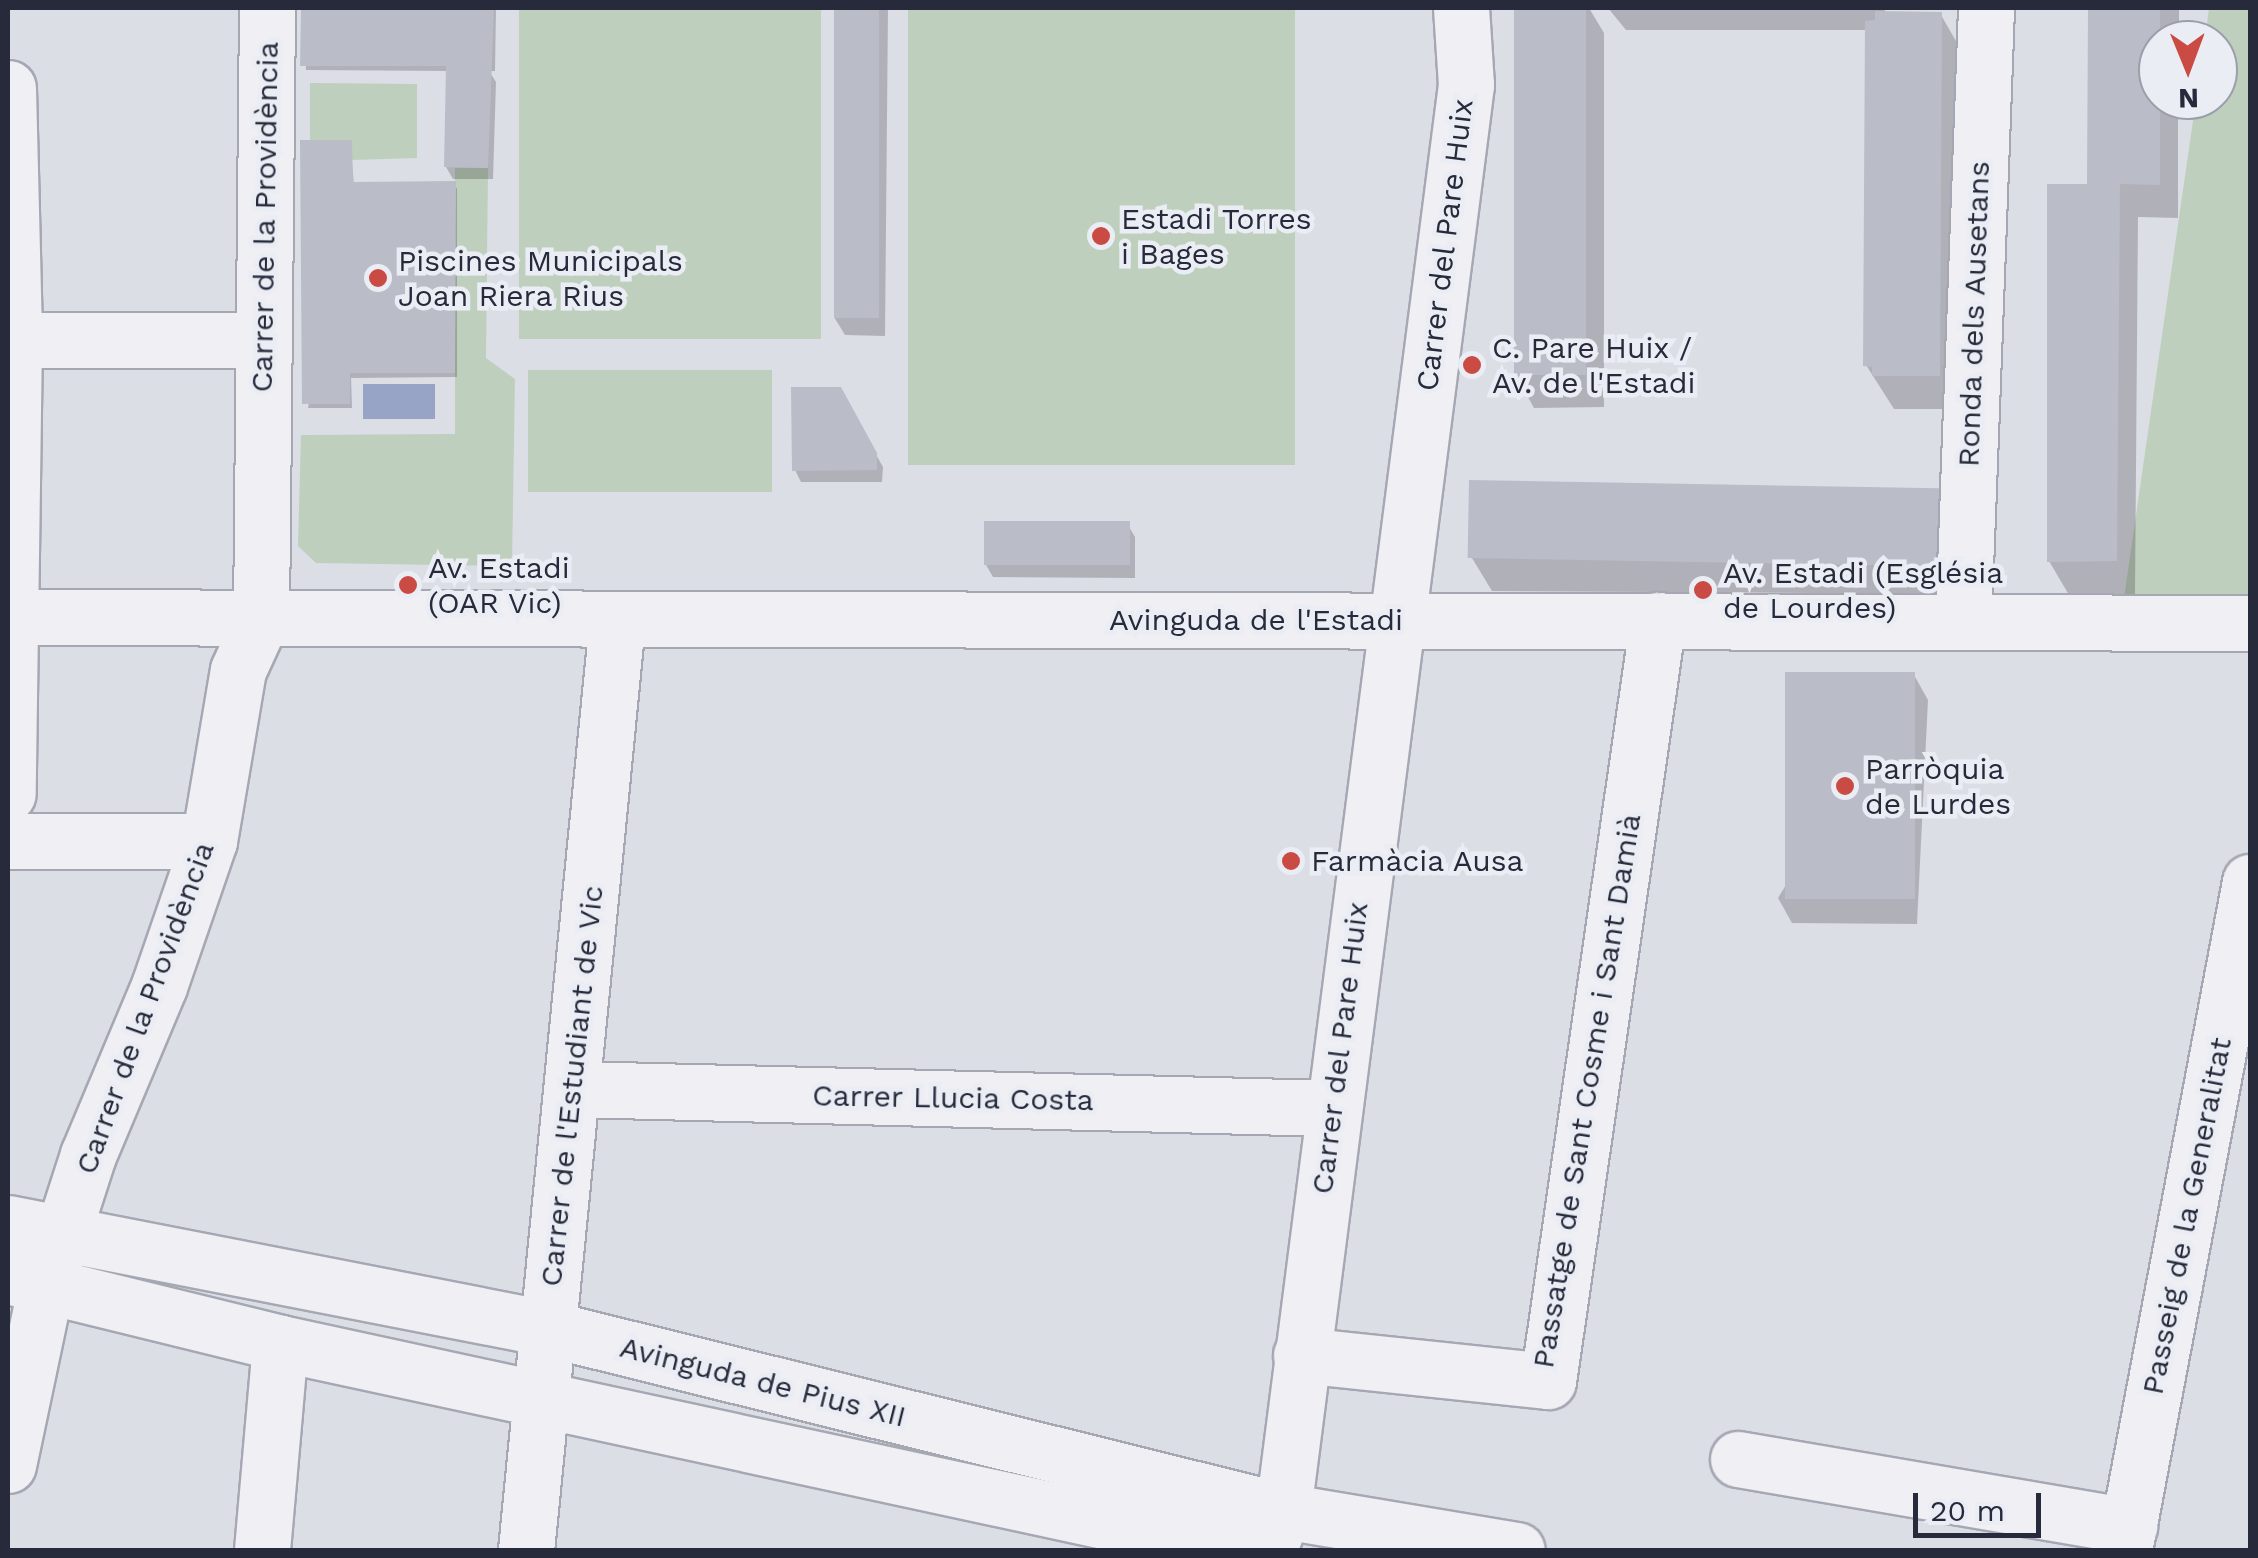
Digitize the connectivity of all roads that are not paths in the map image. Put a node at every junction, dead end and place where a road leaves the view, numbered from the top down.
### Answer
1 (266, 8) edge
2 (1462, 8) edge
3 (1986, 8) edge
4 (8, 88) edge
5 (11, 340) edge
6 (263, 340) junction
7 (9, 617) edge
8 (261, 620) junction
9 (1396, 620) junction
10 (1658, 620) junction
11 (1963, 621) junction
12 (616, 622) junction
13 (2250, 623) edge
14 (8, 794) edge
15 (8, 841) edge
16 (209, 842) junction
17 (2250, 882) edge
18 (575, 1089) junction
19 (1332, 1108) junction
20 (8, 1223) edge
21 (40, 1266) edge
22 (546, 1328) junction
23 (280, 1343) junction
24 (1301, 1354) junction
25 (538, 1399) junction
26 (1738, 1460) dead end
27 (8, 1465) edge
28 (1276, 1531) edge
29 (2126, 1538) edge
30 (262, 1550) edge
31 (526, 1550) edge
32 (1238, 1550) edge
33 (1516, 1550) edge

1 - 6 street, Carrer de la Providència
2 - 9 street, Carrer del Pare Huix
3 - 11 street, Ronda dels Ausetans
4 - 5 street
5 - 6 street
5 - 7 street
6 - 8 street, Carrer de la Providència
7 - 8 street, Avinguda de l'Estadi
7 - 14 street
8 - 12 street, Avinguda de l'Estadi
8 - 16 street, Carrer de la Providència
9 - 10 street, Avinguda de l'Estadi
9 - 12 street, Avinguda de l'Estadi
9 - 19 street, Carrer del Pare Huix
10 - 11 street, Avinguda de l'Estadi
10 - 24 street, Passatge de Sant Cosme i Sant Damià
11 - 13 street, Avinguda de l'Estadi
12 - 18 street, Carrer de l'Estudiant de Vic
15 - 16 street
16 - 21 street, Carrer de la Providència
17 - 29 street, Passeig de la Generalitat
18 - 19 street, Carrer Llucia Costa
18 - 22 street, Carrer de l'Estudiant de Vic
19 - 24 street, Carrer del Pare Huix
20 - 21 street, Avinguda de Pius XII
21 - 22 street, Avinguda de Pius XII
21 - 23 street, Avinguda de Pius XII
21 - 27 street, Carrer de la Providència
22 - 25 street, Carrer de l'Estudiant de Vic
22 - 28 street, Avinguda de Pius XII
23 - 25 street, Avinguda de Pius XII
23 - 30 street
24 - 28 street, Carrer del Pare Huix
25 - 31 street, Carrer de l'Estudiant de Vic
25 - 32 street, Avinguda de Pius XII
26 - 29 street
28 - 33 street, Avinguda de Pius XII

